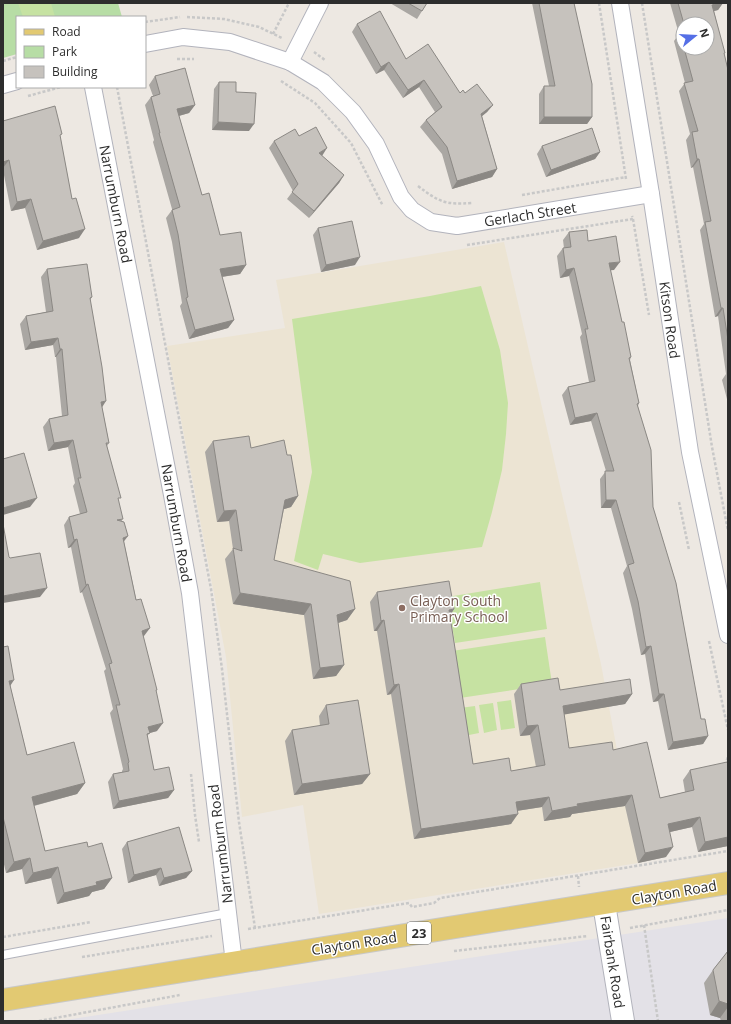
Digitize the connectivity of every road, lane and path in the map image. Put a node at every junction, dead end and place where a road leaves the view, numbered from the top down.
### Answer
1 (289, 3) edge
2 (320, 3) edge
3 (599, 3) edge
4 (620, 3) edge
5 (642, 3) edge
6 (146, 22) edge
7 (272, 34) junction
8 (146, 44) edge
9 (298, 46) junction
10 (16, 57) edge
11 (3, 61) edge
12 (290, 62) junction
13 (331, 64) dead end
14 (16, 81) edge
15 (3, 85) edge
16 (57, 88) edge
17 (93, 88) edge
18 (117, 88) edge
19 (25, 97) dead end
20 (626, 177) junction
21 (415, 181) dead end
22 (651, 194) junction
23 (517, 195) dead end
24 (629, 197) junction
25 (479, 202) dead end
26 (728, 531) edge
27 (728, 635) edge
28 (728, 756) edge
29 (724, 767) edge
30 (190, 768) dead end
31 (199, 844) dead end
32 (728, 851) edge
33 (728, 883) edge
34 (604, 904) junction
35 (228, 914) junction
36 (644, 925) dead end
37 (255, 928) junction
38 (231, 932) junction
39 (3, 955) edge
40 (80, 957) dead end
41 (234, 963) junction
42 (185, 994) dead end
43 (3, 1000) edge
44 (39, 1021) edge
45 (623, 1021) edge
46 (658, 1021) edge

1 - 7 path
2 - 9 street
3 - 20 path
4 - 22 street, Kitson Road
5 - 26 path
6 - 7 path
7 - 9 path
8 - 12 street, Gerlach Street
9 - 12 street
9 - 13 path
10 - 11 path
12 - 24 street, Gerlach Street
14 - 15 street
16 - 19 path
17 - 35 street, Narrumburn Road
18 - 37 path
20 - 23 path
20 - 24 path
21 - 25 path
22 - 24 street, Gerlach Street
22 - 27 street, Kitson Road
28 - 29 path
30 - 31 path
32 - 37 path
33 - 34 main road, Clayton Road / 23
34 - 41 main road, Clayton Road / 23
34 - 45 main road, Fairbank Road
35 - 38 street, Narrumburn Road
35 - 39 lane
36 - 46 path
37 - 38 path
38 - 40 path
38 - 41 street, Narrumburn Road
41 - 43 main road, Clayton Road / 23
42 - 44 path

